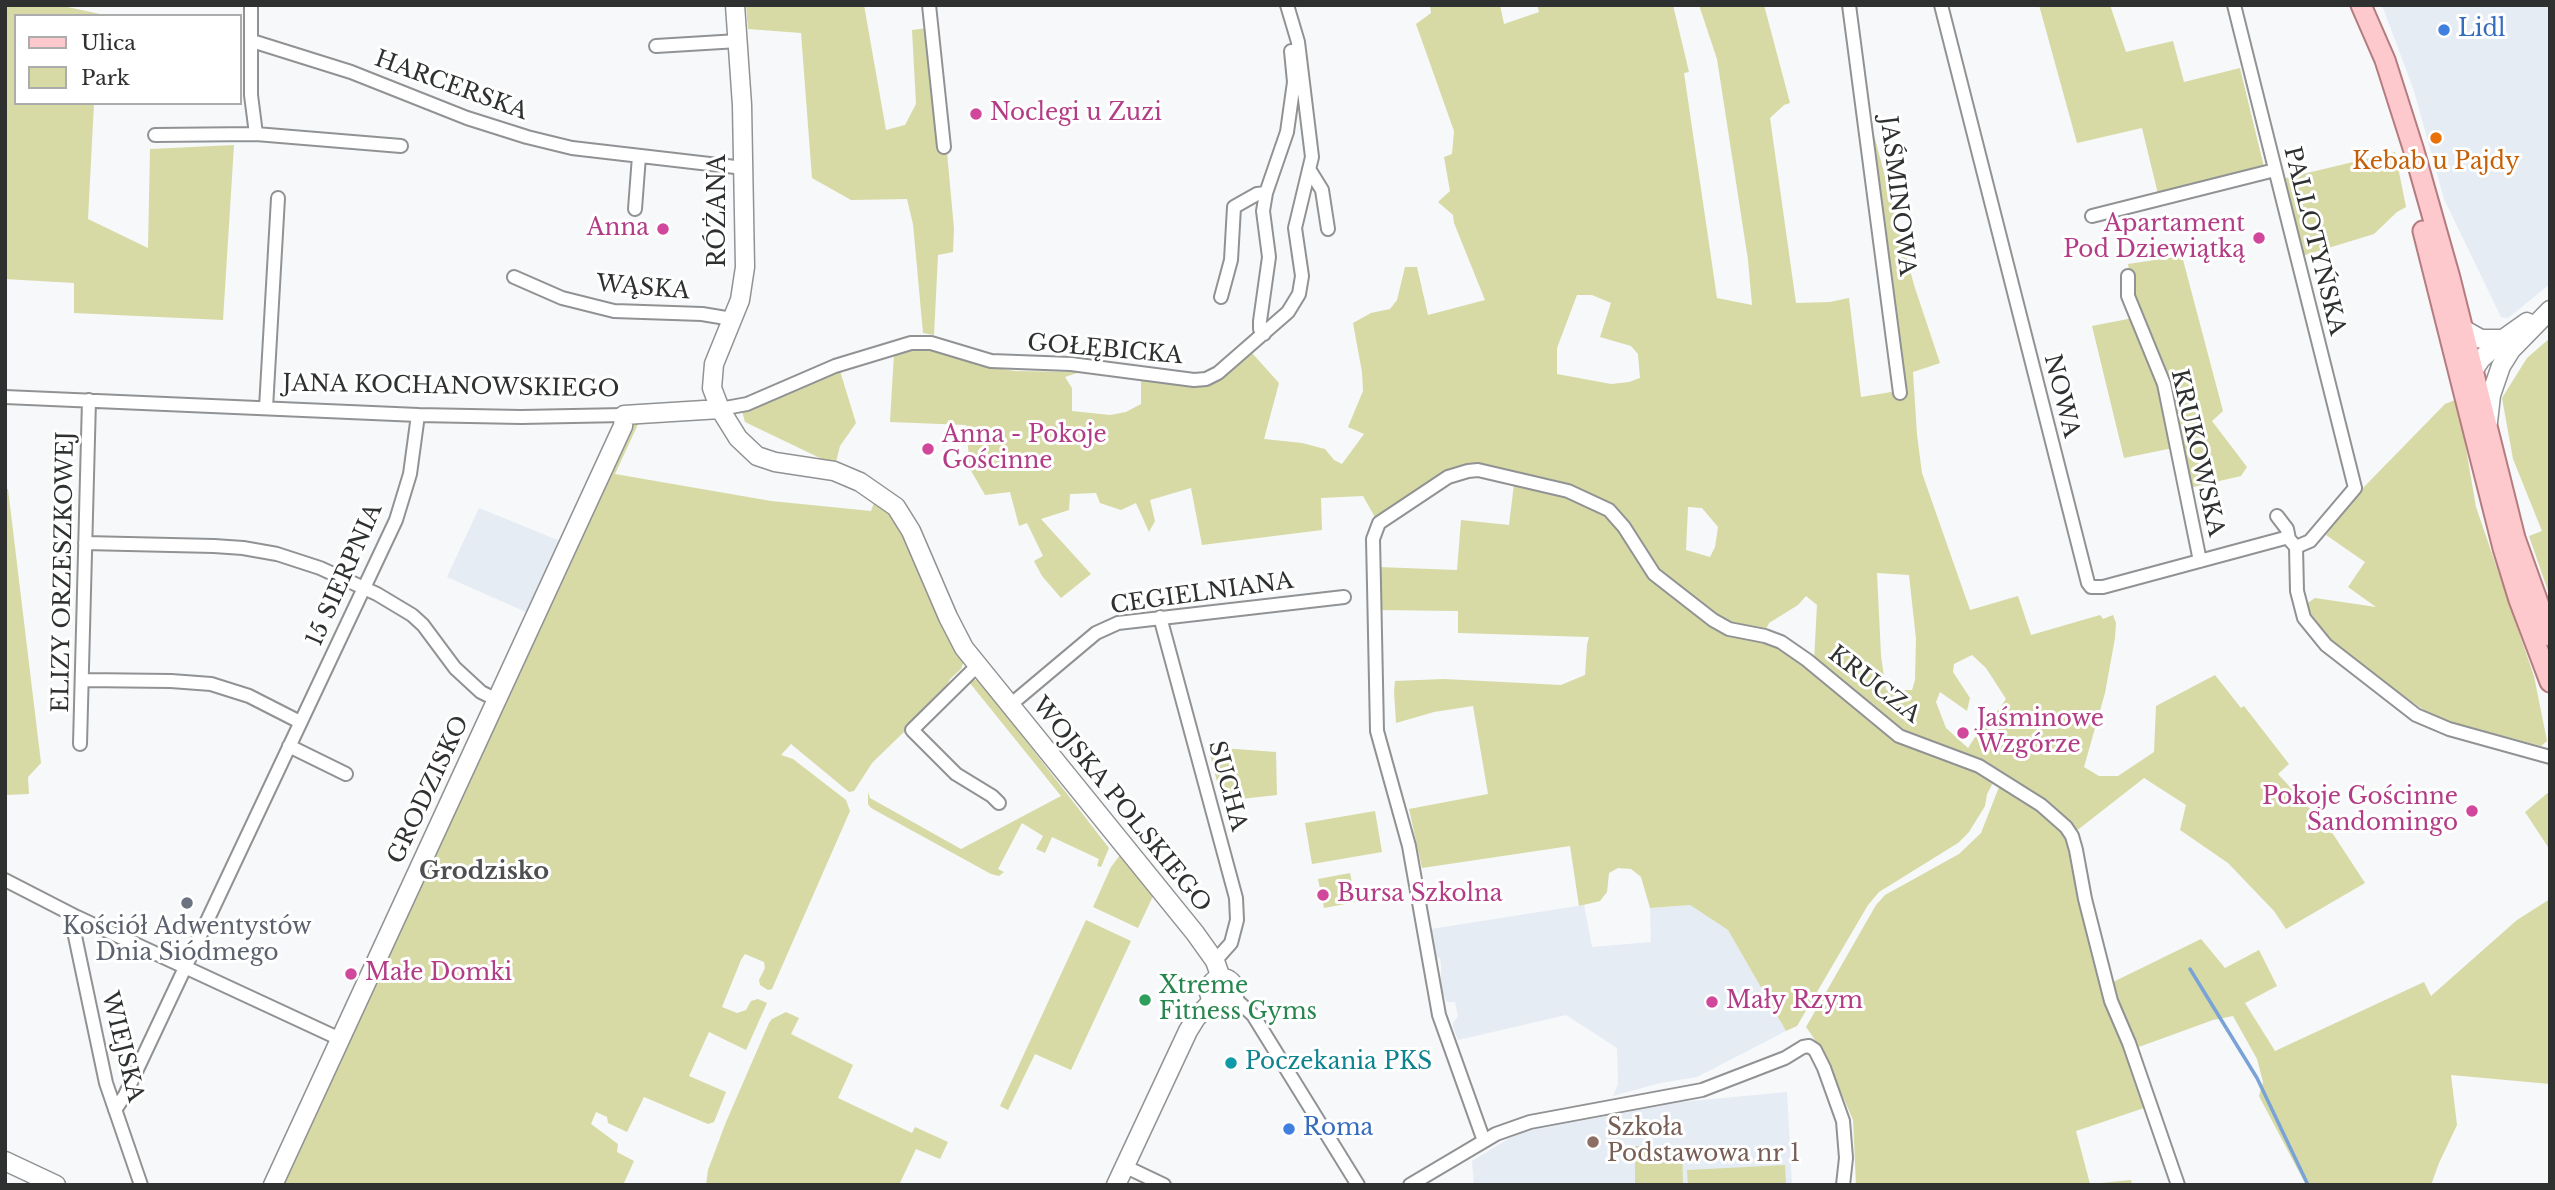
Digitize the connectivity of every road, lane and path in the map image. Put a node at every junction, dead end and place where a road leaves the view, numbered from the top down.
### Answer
1 (251, 5) edge
2 (735, 5) edge
3 (929, 5) edge
4 (1287, 5) edge
5 (1850, 5) edge
6 (1941, 5) edge
7 (2234, 5) edge
8 (2361, 5) edge
9 (252, 41) junction
10 (738, 41) junction
11 (656, 46) dead end
12 (2406, 127) junction
13 (256, 134) junction
14 (155, 135) dead end
15 (401, 146) dead end
16 (944, 147) dead end
17 (639, 156) junction
18 (744, 168) junction
19 (1309, 169) junction
20 (2275, 170) junction
21 (1266, 193) junction
22 (278, 198) dead end
23 (635, 209) dead end
24 (2092, 215) dead end
25 (1328, 229) dead end
26 (2129, 276) dead end
27 (514, 277) dead end
28 (1222, 297) dead end
29 (2550, 308) edge
30 (732, 319) junction
31 (2463, 329) junction
32 (1264, 334) junction
33 (2507, 344) junction
34 (2454, 354) junction
35 (2473, 368) junction
36 (2463, 388) junction
37 (1900, 393) dead end
38 (5, 397) edge
39 (89, 400) junction
40 (266, 408) junction
41 (720, 409) junction
42 (418, 415) junction
43 (624, 415) junction
44 (2488, 429) junction
45 (2277, 516) dead end
46 (86, 543) junction
47 (2293, 543) junction
48 (2200, 561) junction
49 (365, 588) junction
50 (1344, 597) dead end
51 (1160, 617) junction
52 (2550, 636) edge
53 (978, 666) junction
54 (83, 680) junction
55 (2550, 682) edge
56 (497, 700) junction
57 (1009, 706) junction
58 (300, 722) junction
59 (80, 744) dead end
60 (289, 746) junction
61 (2550, 757) edge
62 (346, 774) dead end
63 (999, 803) dead end
64 (5, 880) edge
65 (77, 917) junction
66 (185, 967) junction
67 (1218, 970) junction
68 (1233, 997) junction
69 (1213, 1000) junction
70 (340, 1040) junction
71 (115, 1110) junction
72 (1484, 1141) junction
73 (5, 1161) edge
74 (1124, 1166) junction
75 (56, 1185) edge
76 (141, 1185) edge
77 (274, 1185) edge
78 (1116, 1185) edge
79 (1164, 1185) edge
80 (1358, 1185) edge
81 (1410, 1185) edge
82 (1843, 1185) edge
83 (2178, 1185) edge

1 - 9 street
2 - 10 street, RÓŻANA
3 - 16 street
4 - 19 street, GOŁĘBICKA
4 - 21 street
5 - 37 street, JAŚMINOWA
6 - 48 street, NOWA
7 - 20 street, PALLOTYŃSKA
8 - 12 main road
9 - 13 street
9 - 17 street, HARCERSKA
10 - 11 street
10 - 18 street, RÓŻANA
12 - 31 main road
12 - 34 main road
13 - 14 street
13 - 15 street
17 - 18 street, HARCERSKA
17 - 23 street
18 - 30 street, RÓŻANA
19 - 25 street
19 - 32 street, GOŁĘBICKA
20 - 24 street
20 - 47 street, PALLOTYŃSKA
21 - 28 street
21 - 32 street
22 - 40 street, JANA KOCHANOWSKIEGO
26 - 48 street, KRUKOWSKA
27 - 30 street, WĄSKA
29 - 33 street
30 - 41 street, RÓŻANA
31 - 33 street
31 - 35 main road
32 - 41 street, GOŁĘBICKA
33 - 35 street
33 - 44 street
34 - 35 street
34 - 36 main road
35 - 36 street
35 - 44 main road
36 - 55 main road
38 - 39 street, JANA KOCHANOWSKIEGO
39 - 40 street, JANA KOCHANOWSKIEGO
39 - 46 street, ELIZY ORZESZKOWEJ
40 - 42 street, JANA KOCHANOWSKIEGO
41 - 43 street, JANA KOCHANOWSKIEGO
41 - 53 street, WOJSKA POLSKIEGO
42 - 43 street, JANA KOCHANOWSKIEGO
42 - 49 street, 15 SIERPNIA
43 - 56 street, GRODZISKO
44 - 52 main road
45 - 47 street
46 - 49 street
46 - 54 street, ELIZY ORZESZKOWEJ
47 - 48 street, NOWA
47 - 61 street
49 - 56 street
49 - 58 street, 15 SIERPNIA
50 - 51 street, CEGIELNIANA
51 - 57 street, CEGIELNIANA
51 - 67 street, SUCHA
53 - 57 street, WOJSKA POLSKIEGO
53 - 63 street
54 - 58 street
54 - 59 street, ELIZY ORZESZKOWEJ
56 - 70 street, GRODZISKO
57 - 67 street, WOJSKA POLSKIEGO
58 - 60 street, 15 SIERPNIA
60 - 62 street
60 - 66 street, 15 SIERPNIA
64 - 65 street
65 - 66 street
65 - 71 street, WIEJSKA
66 - 70 street
66 - 71 street, 15 SIERPNIA
67 - 68 street
67 - 69 street
68 - 69 street
68 - 80 street
69 - 74 street
70 - 77 street, GRODZISKO
71 - 76 street, WIEJSKA
72 - 81 street
72 - 82 street
72 - 83 street, KRUCZA
73 - 75 street
74 - 78 street
74 - 79 street

